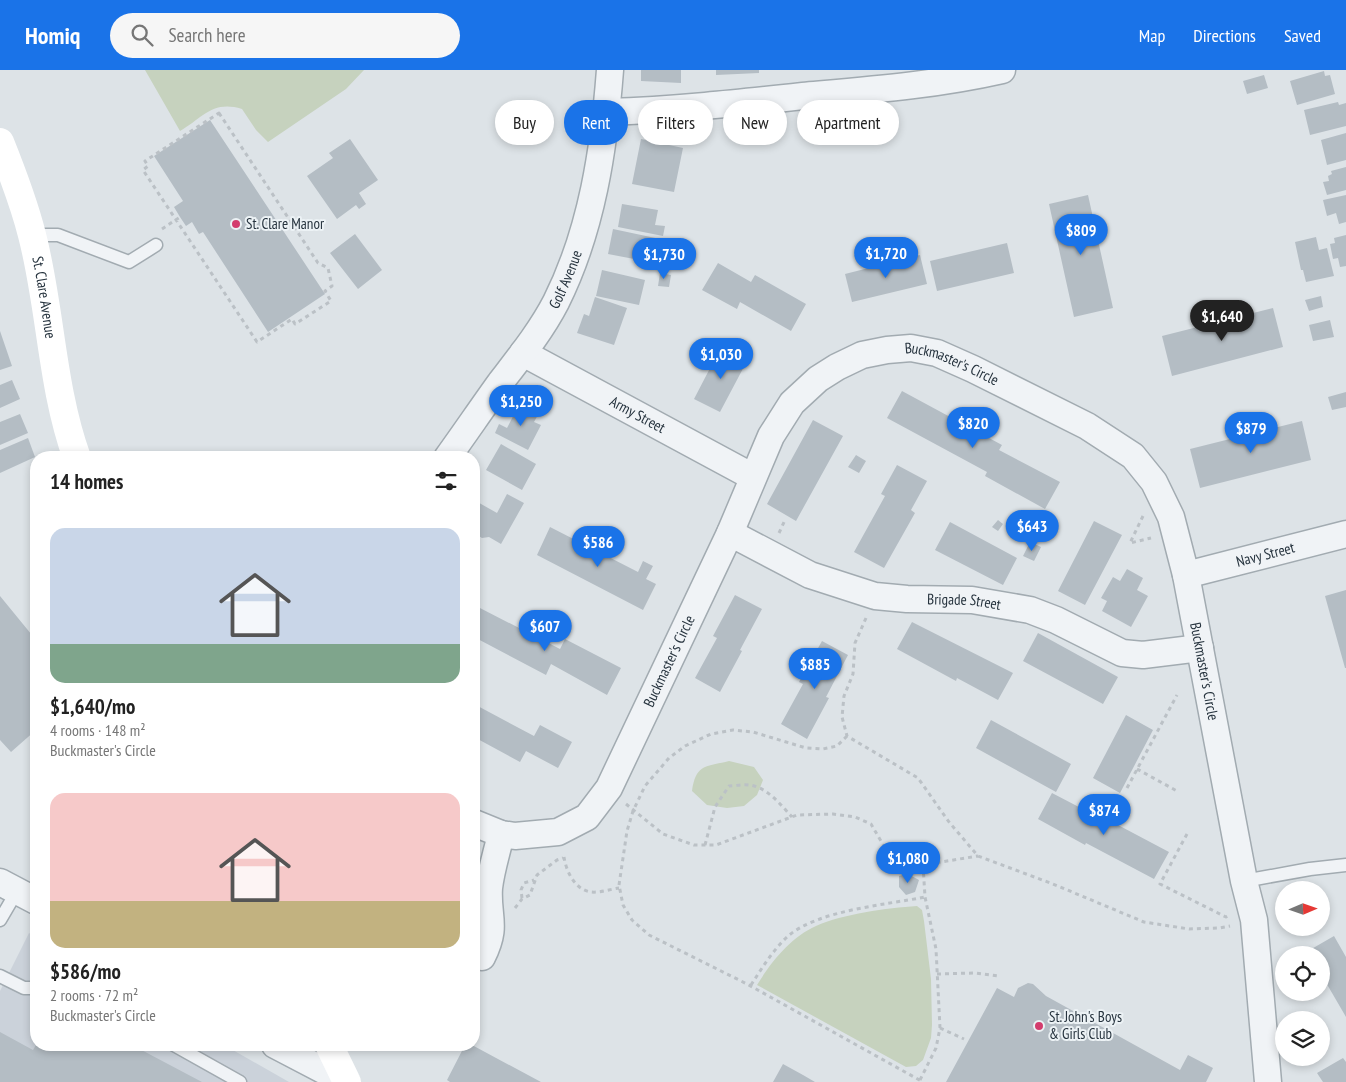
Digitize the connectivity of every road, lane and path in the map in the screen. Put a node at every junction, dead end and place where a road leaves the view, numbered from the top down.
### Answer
1 (610, 70) edge
2 (1002, 70) edge
3 (608, 100) edge
4 (628, 111) edge
5 (0, 142) edge
6 (602, 145) edge
7 (178, 218) joint
8 (32, 236) junction
9 (156, 245) dead end
10 (523, 353) junction
11 (75, 451) edge
12 (452, 451) edge
13 (753, 477) junction
14 (1144, 513) dead end
15 (730, 533) junction
16 (1346, 534) edge
17 (1158, 537) dead end
18 (1186, 575) junction
19 (875, 596) junction
20 (1200, 648) junction
21 (1177, 695) dead end
22 (847, 736) junction
23 (1137, 769) junction
24 (609, 788) junction
25 (1127, 788) dead end
26 (1177, 791) dead end
27 (632, 811) junction
28 (792, 817) junction
29 (480, 825) edge
30 (558, 832) junction
31 (502, 834) junction
32 (1187, 834) dead end
33 (705, 845) junction
34 (978, 856) junction
35 (564, 858) junction
36 (923, 865) junction
37 (1346, 865) edge
38 (534, 880) junction
39 (1244, 881) junction
40 (620, 888) junction
41 (18, 891) edge
42 (925, 897) junction
43 (1233, 914) dead end
44 (0, 920) edge
45 (1235, 925) dead end
46 (482, 957) dead end
47 (937, 974) junction
48 (0, 976) edge
49 (998, 976) dead end
50 (750, 985) junction
51 (30, 988) edge
52 (940, 1028) junction
53 (964, 1039) dead end
54 (185, 1051) edge
55 (287, 1051) edge
56 (332, 1051) edge
57 (922, 1081) edge
58 (240, 1082) edge
59 (346, 1082) edge
60 (1268, 1082) edge

1 - 3 street, Golf Avenue
2 - 4 street
5 - 8 street, St. Clare Avenue
6 - 10 street, Golf Avenue
7 - 7 path
8 - 9 lane
8 - 11 street, St. Clare Avenue
10 - 12 street, Golf Avenue
10 - 13 street, Army Street
13 - 15 street, Buckmaster's Circle
13 - 18 street, Buckmaster's Circle
14 - 17 path
15 - 19 street, Brigade Street
15 - 24 street, Buckmaster's Circle
16 - 18 street, Navy Street
18 - 20 street, Buckmaster's Circle
19 - 20 street, Brigade Street
19 - 22 path
20 - 39 street, Buckmaster's Circle
21 - 23 path
22 - 27 path
22 - 34 path
23 - 25 path
23 - 26 path
24 - 27 path
24 - 30 street, Buckmaster's Circle
27 - 33 path
27 - 40 path
28 - 33 path
28 - 33 path
28 - 36 path
29 - 31 street, Buckmaster's Circle
30 - 31 street, Buckmaster's Circle
30 - 35 path
31 - 46 street
32 - 43 path
34 - 36 path
34 - 45 path
35 - 38 path
35 - 40 path
36 - 42 path
37 - 39 lane
38 - 38 path
39 - 60 street, Buckmaster's Circle
40 - 50 path
41 - 44 lane
42 - 47 path
42 - 50 path
47 - 49 path
47 - 52 path
48 - 51 lane
50 - 57 path
52 - 53 path
52 - 57 path
54 - 58 lane
55 - 59 street
56 - 59 street

